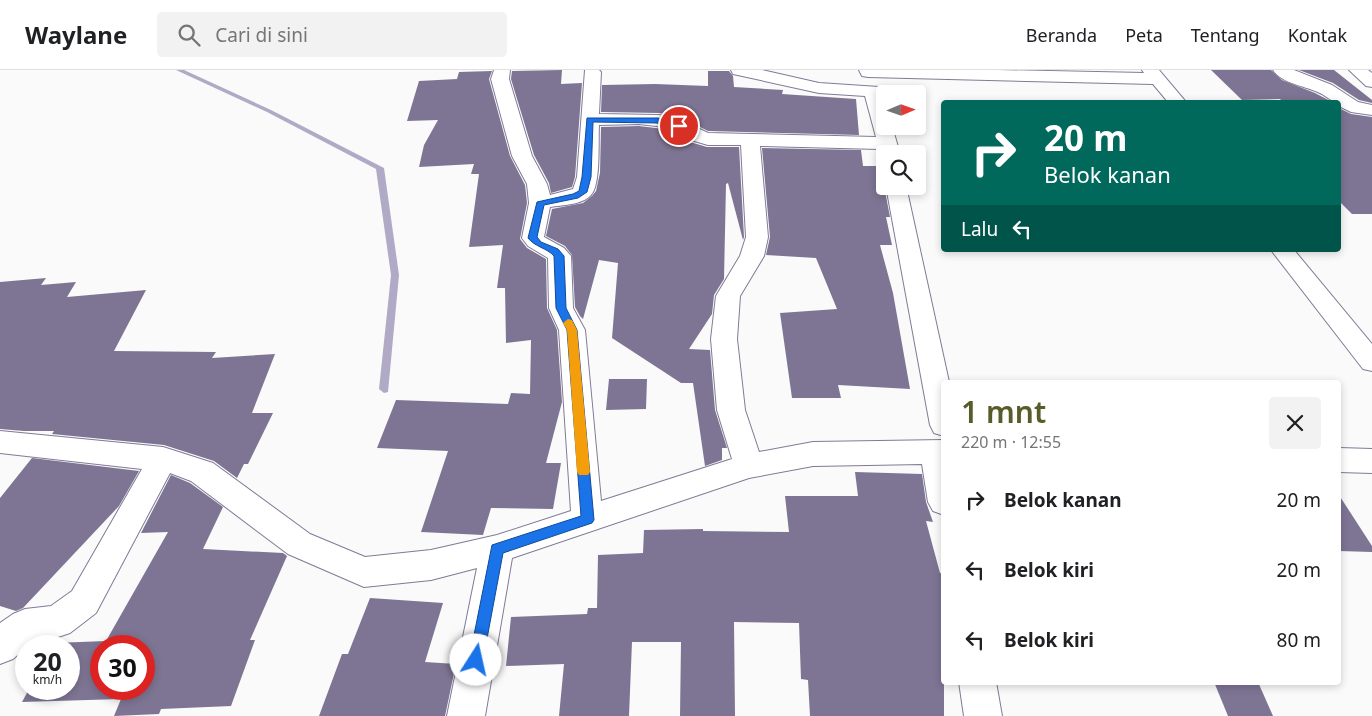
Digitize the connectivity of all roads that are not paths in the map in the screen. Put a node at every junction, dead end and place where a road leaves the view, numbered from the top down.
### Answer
1 (502, 70) edge
2 (739, 70) edge
3 (1281, 70) edge
4 (1358, 70) edge
5 (867, 71) edge
6 (592, 72) dead end
7 (1154, 75) edge
8 (1372, 82) edge
9 (873, 91) junction
10 (1175, 100) edge
11 (1372, 110) edge
12 (589, 120) junction
13 (750, 142) junction
14 (888, 145) edge
15 (876, 147) edge
16 (898, 195) edge
17 (540, 203) junction
18 (1284, 252) edge
19 (1372, 362) edge
20 (941, 443) edge
21 (4, 447) edge
22 (163, 459) junction
23 (1341, 460) edge
24 (1372, 461) edge
25 (749, 466) junction
26 (587, 520) junction
27 (497, 549) junction
28 (0, 647) edge
29 (978, 685) edge
30 (466, 716) edge
31 (983, 716) edge

1 - 17 street
2 - 9 street
3 - 11 street
4 - 8 street
5 - 7 street
5 - 9 street
6 - 12 street
7 - 10 street
9 - 14 street
12 - 13 street
12 - 17 street
13 - 15 street
13 - 25 street
16 - 20 street
17 - 26 street
18 - 19 street
20 - 25 street
21 - 22 street
22 - 27 street
22 - 28 street
23 - 24 street
25 - 26 street
26 - 27 street
27 - 30 street
29 - 31 street

